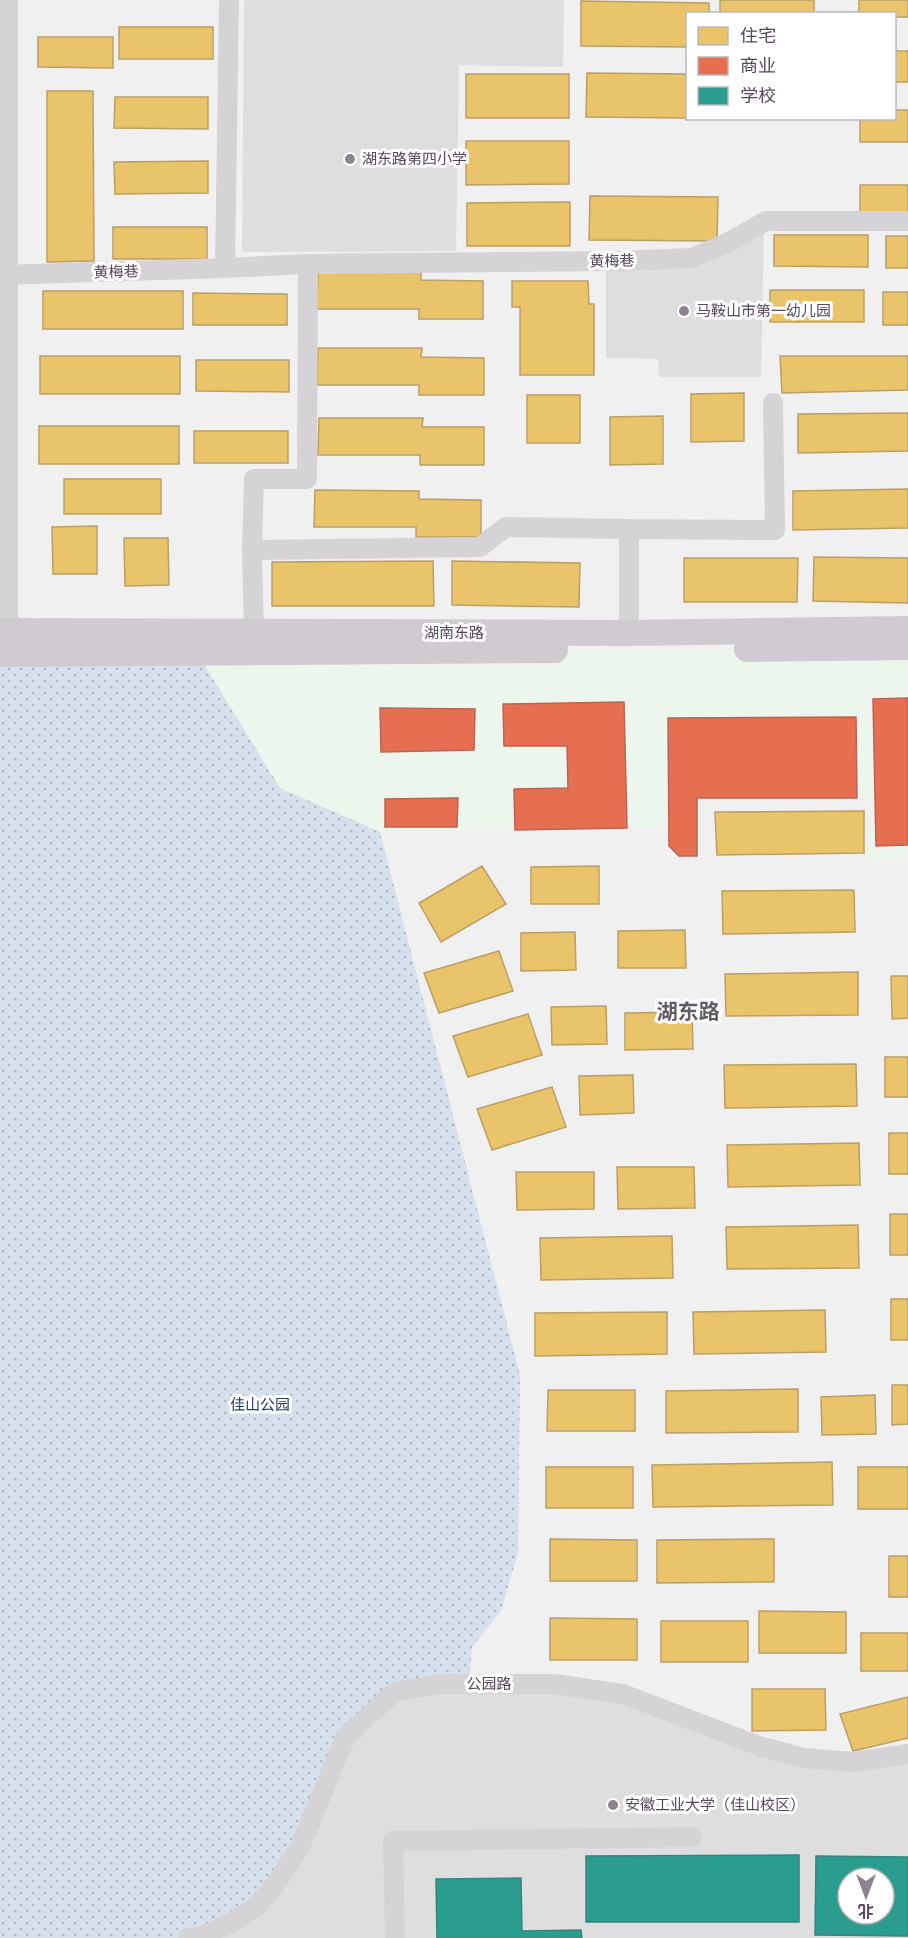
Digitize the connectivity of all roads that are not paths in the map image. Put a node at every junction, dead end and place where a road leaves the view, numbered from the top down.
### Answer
1 (8, 0) edge
2 (229, 0) edge
3 (908, 221) edge
4 (308, 264) junction
5 (225, 268) junction
6 (3, 275) edge
7 (773, 403) dead end
8 (629, 529) junction
9 (252, 550) junction
10 (908, 628) edge
11 (254, 633) junction
12 (629, 633) junction
13 (2, 639) edge
14 (908, 647) edge
15 (908, 1754) edge
16 (692, 1837) dead end
17 (188, 1938) edge
18 (395, 1938) edge

1 - 6 street
2 - 5 street
3 - 4 street, 黄梅巷
4 - 5 street, 黄梅巷
4 - 9 street
5 - 6 street, 黄梅巷
6 - 13 street
7 - 8 street
8 - 9 street
8 - 12 street
9 - 11 street
10 - 12 main road, 湖南东路
11 - 12 main road, 湖南东路
11 - 13 main road, 湖南东路
13 - 14 main road
15 - 17 street, 公园路
16 - 18 street

